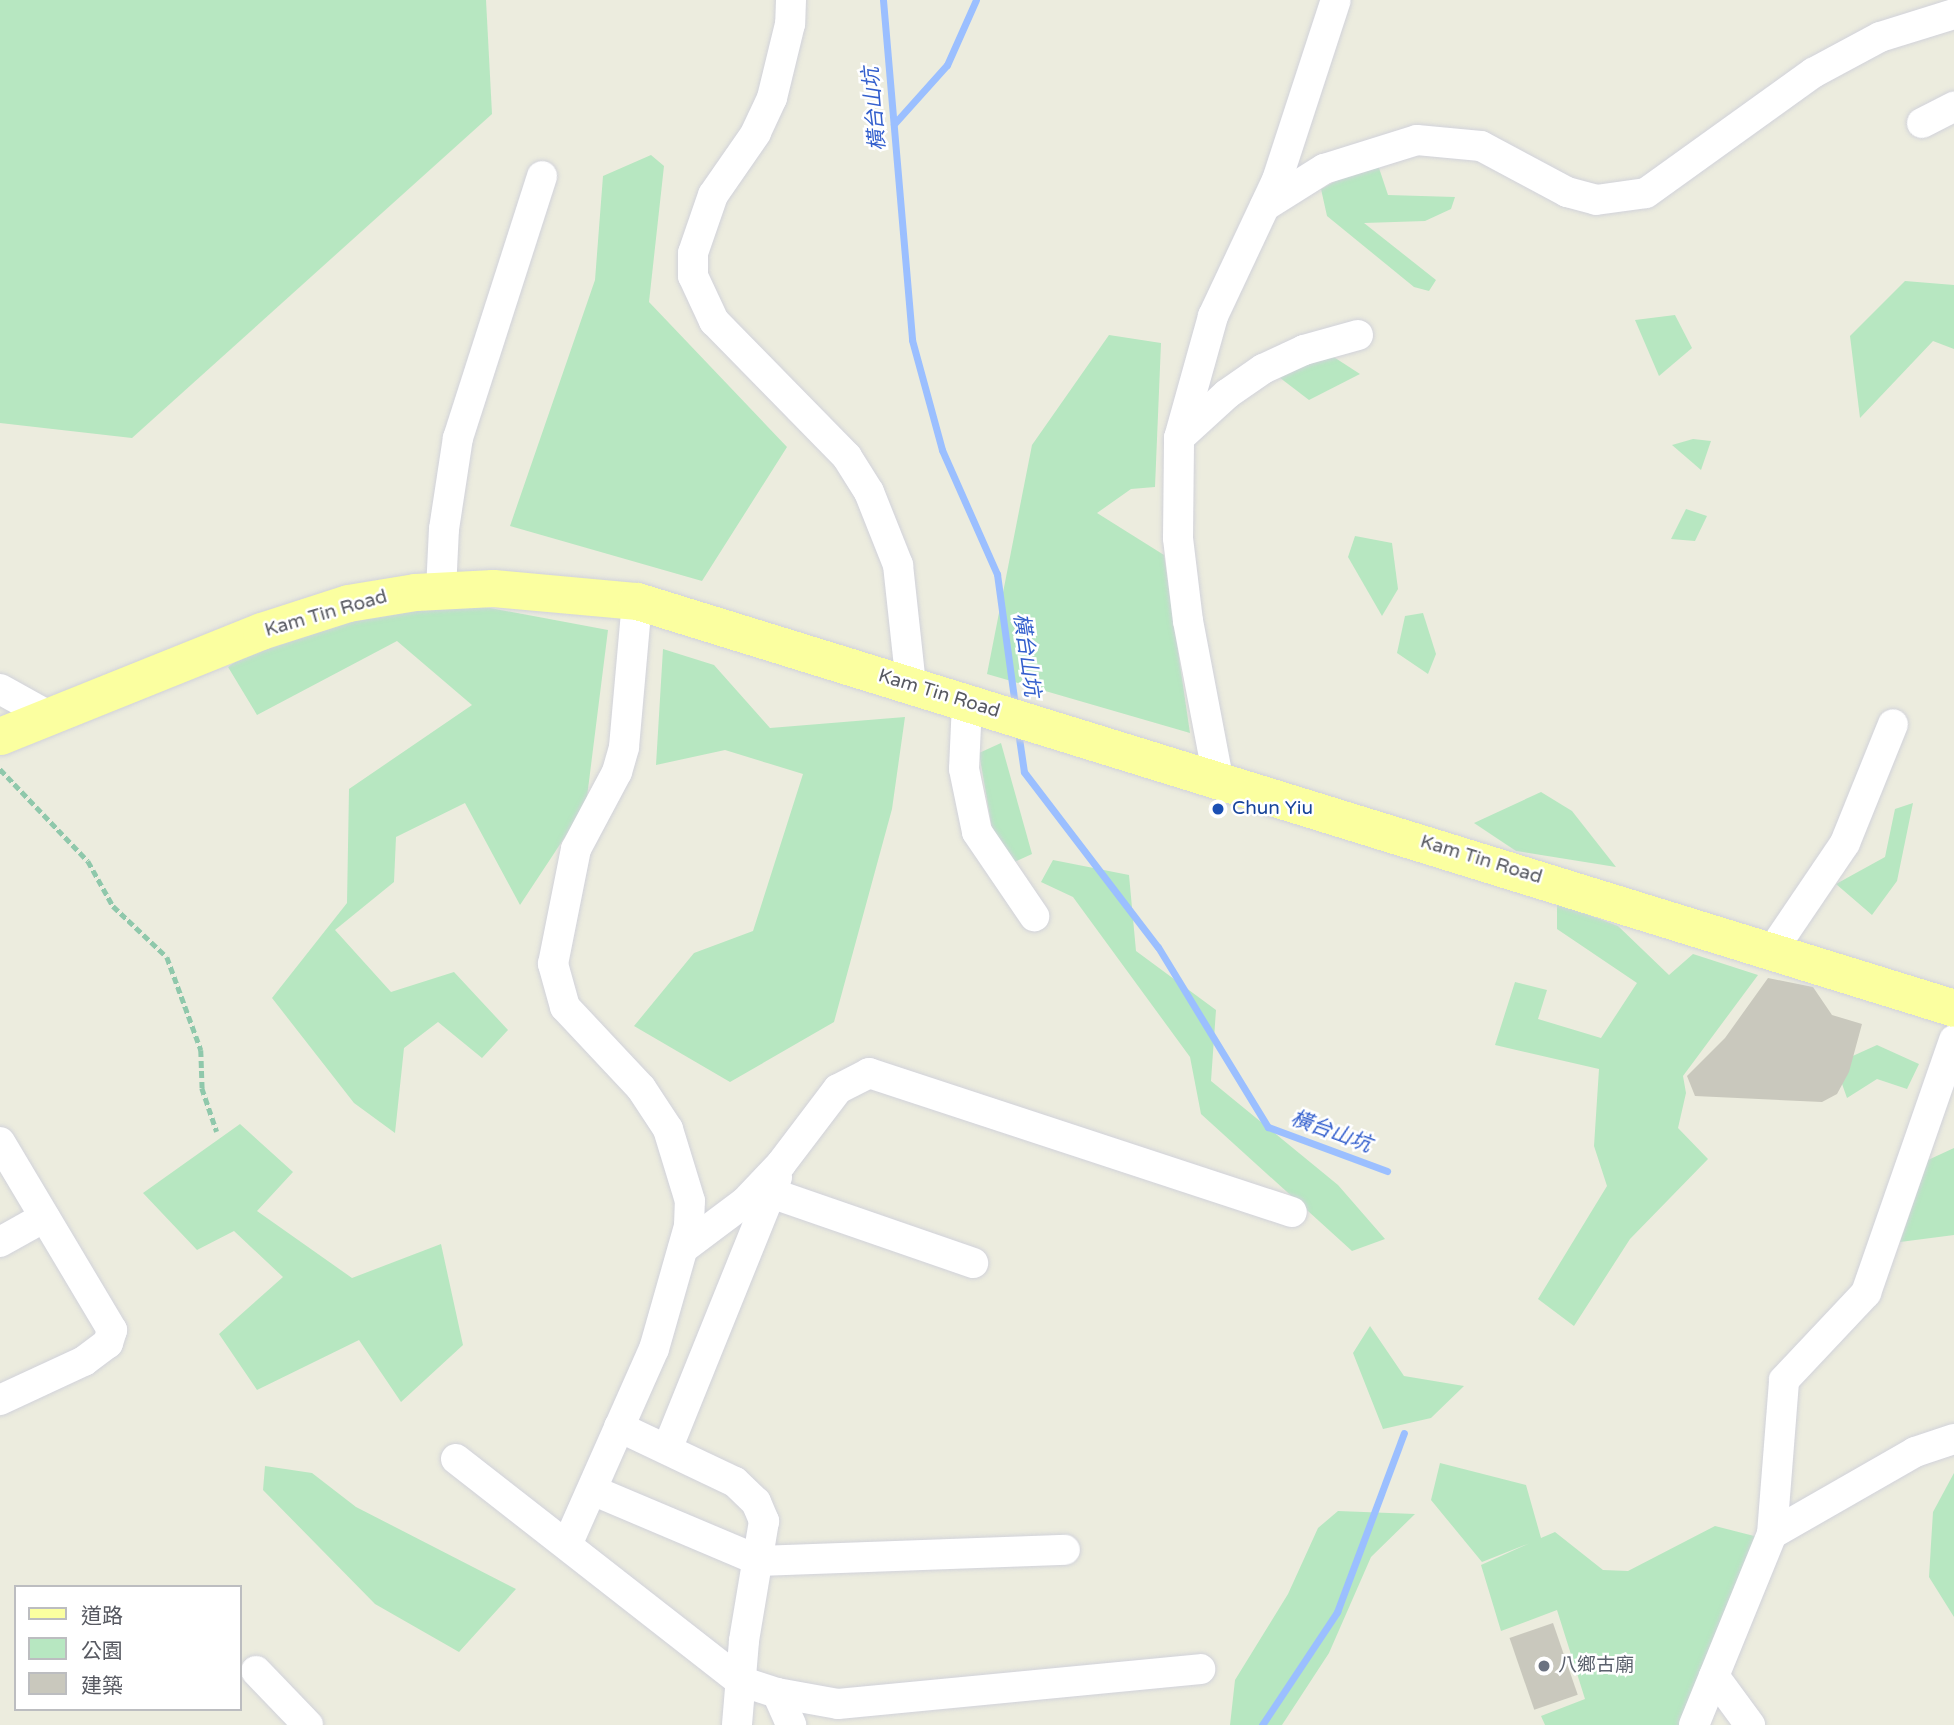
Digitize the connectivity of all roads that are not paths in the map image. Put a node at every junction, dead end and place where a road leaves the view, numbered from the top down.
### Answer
1 (792, 0) edge
2 (1336, 0) edge
3 (1954, 14) edge
4 (1954, 107) edge
5 (1922, 123) dead end
6 (542, 176) dead end
7 (1265, 206) junction
8 (1358, 335) dead end
9 (1179, 438) junction
10 (441, 590) junction
11 (637, 601) junction
12 (911, 685) junction
13 (0, 689) edge
14 (967, 703) junction
15 (49, 716) junction
16 (1893, 724) dead end
17 (0, 736) edge
18 (1218, 778) junction
19 (1034, 916) dead end
20 (1772, 951) junction
21 (1954, 1008) edge
22 (1954, 1040) edge
23 (0, 1142) edge
24 (781, 1164) junction
25 (771, 1193) junction
26 (1292, 1212) dead end
27 (45, 1217) junction
28 (0, 1242) edge
29 (685, 1247) junction
30 (972, 1263) dead end
31 (0, 1400) edge
32 (619, 1427) junction
33 (1954, 1439) edge
34 (668, 1447) junction
35 (456, 1459) dead end
36 (592, 1490) junction
37 (1772, 1534) junction
38 (567, 1545) junction
39 (1065, 1550) dead end
40 (760, 1561) junction
41 (1200, 1669) dead end
42 (256, 1671) dead end
43 (1714, 1676) junction
44 (740, 1681) junction
45 (776, 1693) junction
46 (309, 1725) edge
47 (737, 1725) edge
48 (791, 1725) edge
49 (1694, 1725) edge
50 (1750, 1725) edge

1 - 12 street
2 - 7 street
3 - 7 street
4 - 5 street
6 - 10 street
7 - 9 street
8 - 9 street
9 - 18 street
10 - 11 main road, Kam Tin Road
10 - 15 main road, Kam Tin Road
11 - 12 main road, Kam Tin Road
11 - 29 street
12 - 14 main road, Kam Tin Road
13 - 15 street
14 - 18 main road, Kam Tin Road
14 - 19 street
15 - 17 main road, Kam Tin Road
16 - 20 street
18 - 20 main road, Kam Tin Road
20 - 21 main road, Kam Tin Road
22 - 37 street
23 - 27 street
24 - 25 street
24 - 26 street
24 - 29 street
25 - 30 street
25 - 34 street
27 - 28 street
27 - 31 street
29 - 32 street
32 - 34 street
32 - 36 street
33 - 37 street
34 - 40 street
35 - 38 street
36 - 38 street
36 - 40 street
37 - 43 street
38 - 44 street
39 - 40 street
40 - 44 street
41 - 45 street
42 - 46 street
43 - 49 street
43 - 50 street
44 - 45 street
44 - 47 street
45 - 48 street

